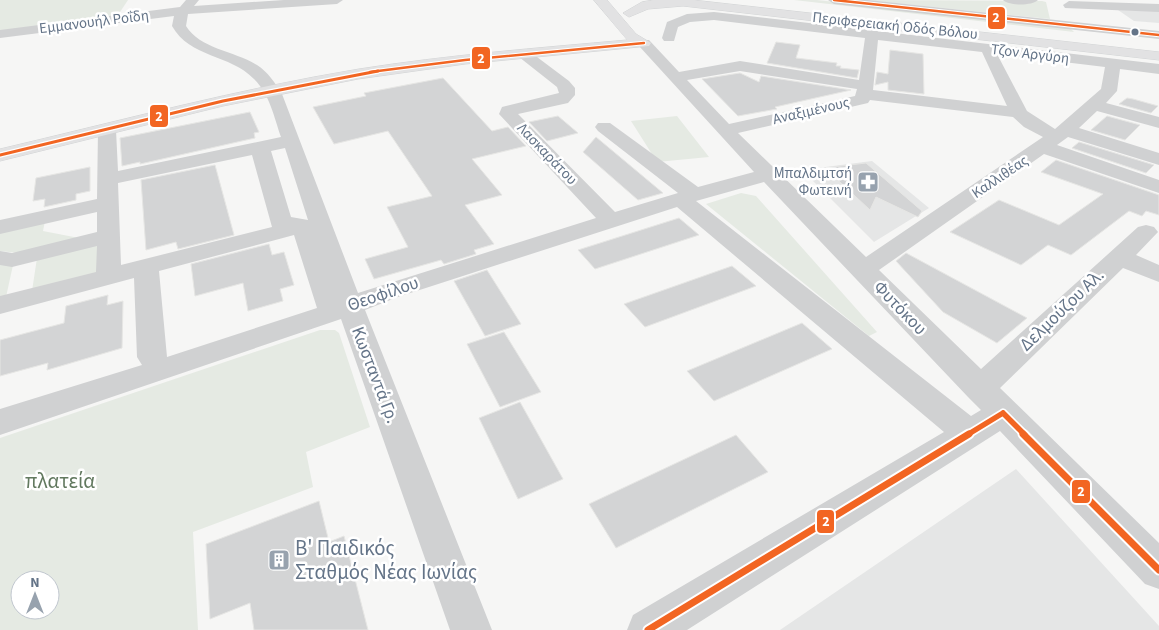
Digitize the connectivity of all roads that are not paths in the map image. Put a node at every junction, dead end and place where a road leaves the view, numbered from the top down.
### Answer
1 (193, 0) edge
2 (337, 0) edge
3 (616, 0) edge
4 (660, 0) edge
5 (732, 0) edge
6 (834, 0) edge
7 (1008, 0) edge
8 (1032, 0) edge
9 (595, 1) edge
10 (1069, 2) edge
11 (694, 4) junction
12 (1159, 8) edge
13 (181, 11) junction
14 (638, 26) junction
15 (1080, 28) junction
16 (0, 34) edge
17 (872, 34) junction
18 (1159, 35) edge
19 (670, 38) dead end
20 (1159, 39) edge
21 (1159, 46) edge
22 (987, 48) junction
23 (524, 54) junction
24 (1159, 56) edge
25 (1092, 61) junction
26 (1113, 64) junction
27 (1159, 64) edge
28 (1159, 69) edge
29 (677, 77) junction
30 (273, 90) junction
31 (865, 90) junction
32 (1094, 106) junction
33 (1019, 113) junction
34 (1159, 123) edge
35 (604, 127) dead end
36 (107, 130) junction
37 (724, 130) junction
38 (1056, 138) junction
39 (291, 141) junction
40 (260, 147) junction
41 (0, 156) edge
42 (1159, 160) edge
43 (769, 174) junction
44 (107, 179) junction
45 (1159, 186) edge
46 (687, 197) junction
47 (108, 203) junction
48 (611, 221) junction
49 (302, 226) junction
50 (0, 227) edge
51 (1146, 232) dead end
52 (108, 236) junction
53 (26, 256) junction
54 (1118, 257) junction
55 (0, 258) edge
56 (146, 267) junction
57 (862, 270) junction
58 (1159, 274) edge
59 (109, 277) junction
60 (9, 303) edge
61 (338, 304) junction
62 (152, 357) dead end
63 (991, 401) junction
64 (0, 422) edge
65 (969, 434) junction
66 (1159, 570) edge
67 (471, 630) edge
68 (648, 630) edge

1 - 13 street
2 - 13 street, Εμμανουήλ Ροΐδη
3 - 14 main road, Φυτόκου
4 - 11 main road, Περιφερειακή Οδός Βόλου
5 - 21 main road, Περιφερειακή Οδός Βόλου
6 - 15 street
7 - 8 street
9 - 14 main road, Φυτόκου
10 - 12 street
10 - 15 street
11 - 14 main road
11 - 24 main road, Περιφερειακή Οδός Βόλου
13 - 16 street, Εμμανουήλ Ροΐδη
13 - 30 street
14 - 23 main road
14 - 29 street, Φυτόκου
15 - 18 street
15 - 20 street
17 - 19 street, Τζον Αργύρη
17 - 22 street, Τζον Αργύρη
17 - 31 street, Αναξιμένους
22 - 25 street, Τζον Αργύρη
22 - 33 street
23 - 30 main road
23 - 48 street, Λασκαράτου
25 - 26 street, Τζον Αργύρη
25 - 27 street
26 - 28 street, Τζον Αργύρη
26 - 32 street, Καλλιθέας
29 - 31 street
29 - 37 street, Φυτόκου
30 - 36 main road
30 - 39 street, Κωσταντά Γρ.
31 - 33 street
31 - 37 street, Αναξιμένους
32 - 34 street
32 - 38 street, Καλλιθέας
33 - 38 street
35 - 46 street
36 - 41 main road
36 - 44 street
37 - 43 street, Φυτόκου
38 - 42 street
38 - 45 street
38 - 57 street, Καλλιθέας
39 - 40 street
39 - 61 street, Κωσταντά Γρ.
40 - 44 street
40 - 49 street
43 - 46 street, Θεοφίλου
43 - 57 street, Φυτόκου
44 - 47 street
46 - 48 street, Θεοφίλου
46 - 65 street
47 - 50 street
47 - 52 street
48 - 61 street, Θεοφίλου
49 - 56 street
49 - 61 street
51 - 54 street, Δελμούζου Αλ.
52 - 53 street
52 - 59 street
53 - 55 street
53 - 60 street
54 - 58 street
54 - 63 street, Δελμούζου Αλ.
56 - 59 street
56 - 62 street
57 - 63 street, Φυτόκου
59 - 60 street
61 - 64 street, Θεοφίλου
61 - 67 street, Κωσταντά Γρ.
63 - 65 street, Δελμούζου Αλ.
63 - 66 street, Φυτόκου
65 - 68 street, Δελμούζου Αλ.

